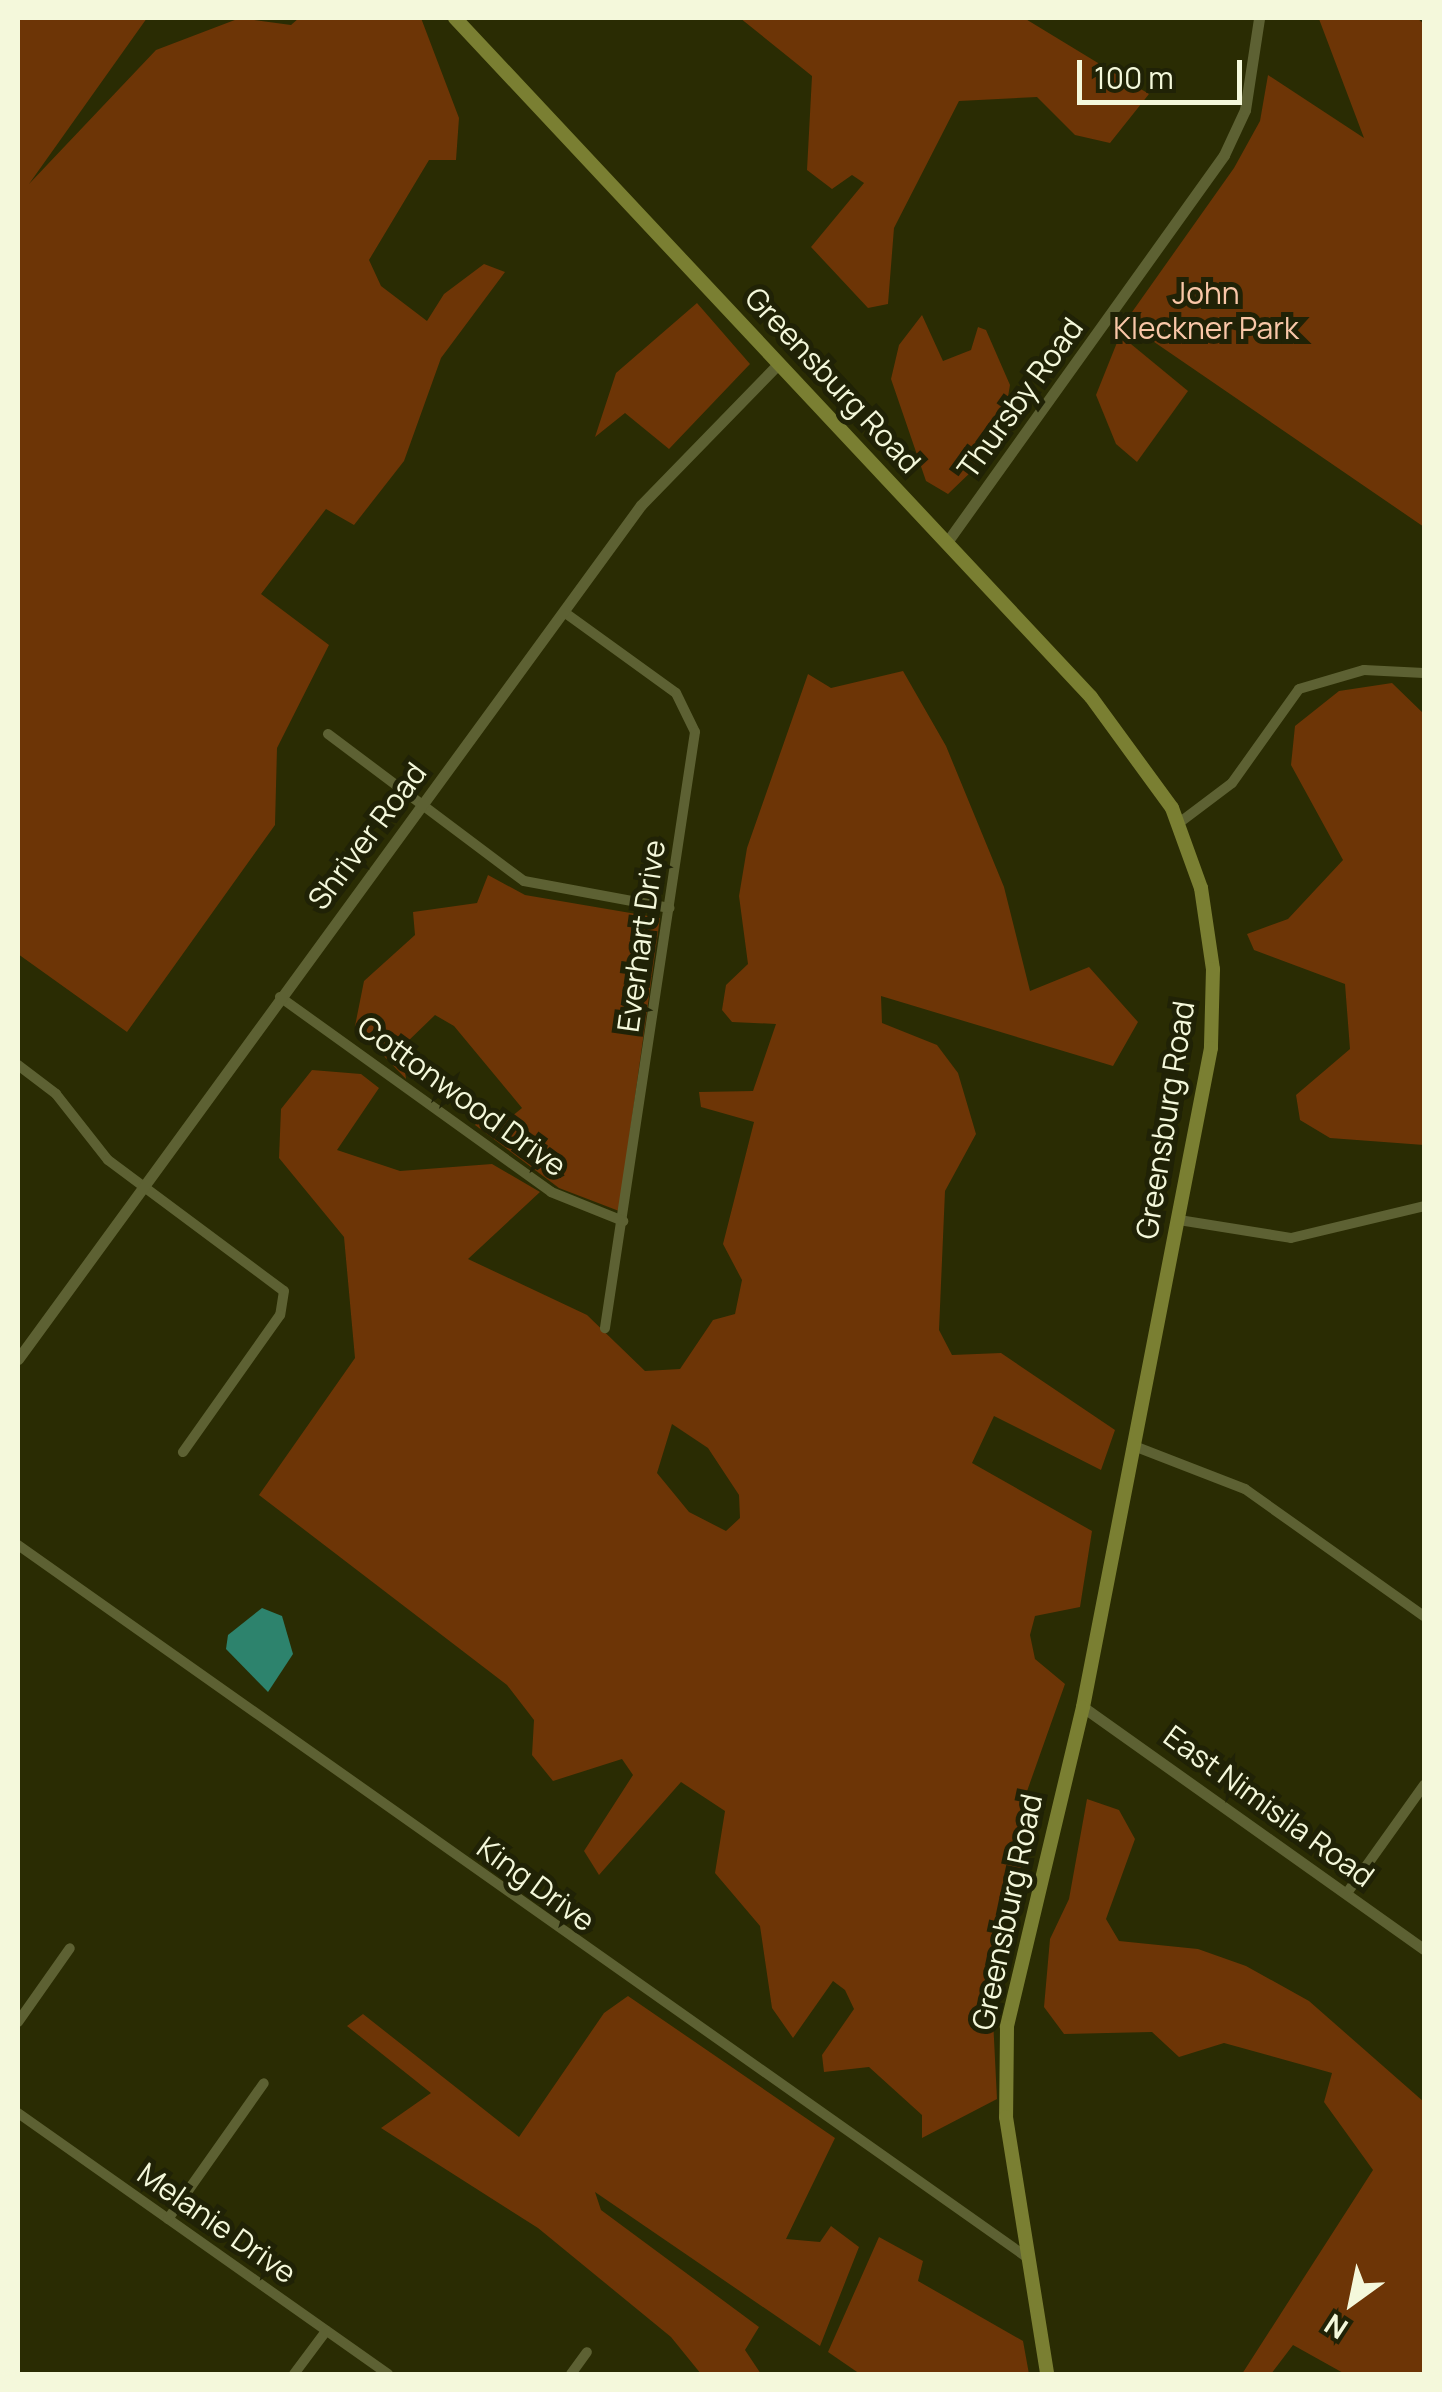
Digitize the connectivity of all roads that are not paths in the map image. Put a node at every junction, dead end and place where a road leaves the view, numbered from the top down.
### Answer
1 (455, 18) edge
2 (1259, 18) edge
3 (779, 363) junction
4 (947, 542) junction
5 (564, 612) junction
6 (1424, 673) edge
7 (328, 734) dead end
8 (422, 805) junction
9 (1178, 824) junction
10 (670, 908) junction
11 (280, 996) junction
12 (18, 1065) edge
13 (142, 1184) junction
14 (1424, 1206) edge
15 (1178, 1220) junction
16 (623, 1221) junction
17 (605, 1328) dead end
18 (18, 1359) edge
19 (1134, 1446) junction
20 (182, 1452) dead end
21 (18, 1545) edge
22 (1424, 1616) edge
23 (1083, 1707) junction
24 (1424, 1785) edge
25 (1348, 1893) junction
26 (70, 1948) dead end
27 (1424, 1949) edge
28 (18, 2022) edge
29 (264, 2083) dead end
30 (18, 2113) edge
31 (168, 2219) junction
32 (1028, 2258) junction
33 (326, 2331) junction
34 (587, 2352) dead end
35 (294, 2374) edge
36 (388, 2374) edge
37 (570, 2374) edge
38 (1047, 2374) edge

1 - 3 main road, Greensburg Road
2 - 4 street, Thursby Road
3 - 4 main road, Greensburg Road
3 - 5 street, Shriver Road
4 - 9 main road, Greensburg Road
5 - 8 street, Shriver Road
5 - 10 street, Everhart Drive
6 - 9 street
7 - 8 street
8 - 10 street
8 - 11 street, Shriver Road
9 - 15 main road, Greensburg Road
10 - 16 street, Everhart Drive
11 - 13 street, Shriver Road
11 - 16 street, Cottonwood Drive
12 - 13 street
13 - 18 street, Shriver Road
13 - 20 street
14 - 15 street
15 - 19 main road, Greensburg Road
16 - 17 street, Everhart Drive
19 - 22 street
19 - 23 main road, Greensburg Road
21 - 32 street, King Drive
23 - 25 street, East Nimisila Road
23 - 32 main road, Greensburg Road
24 - 25 street
25 - 27 street, East Nimisila Road
26 - 28 street
29 - 31 street
30 - 31 street, Melanie Drive
31 - 33 street, Melanie Drive
32 - 38 main road, Greensburg Road
33 - 35 street
33 - 36 street, Melanie Drive
34 - 37 street

